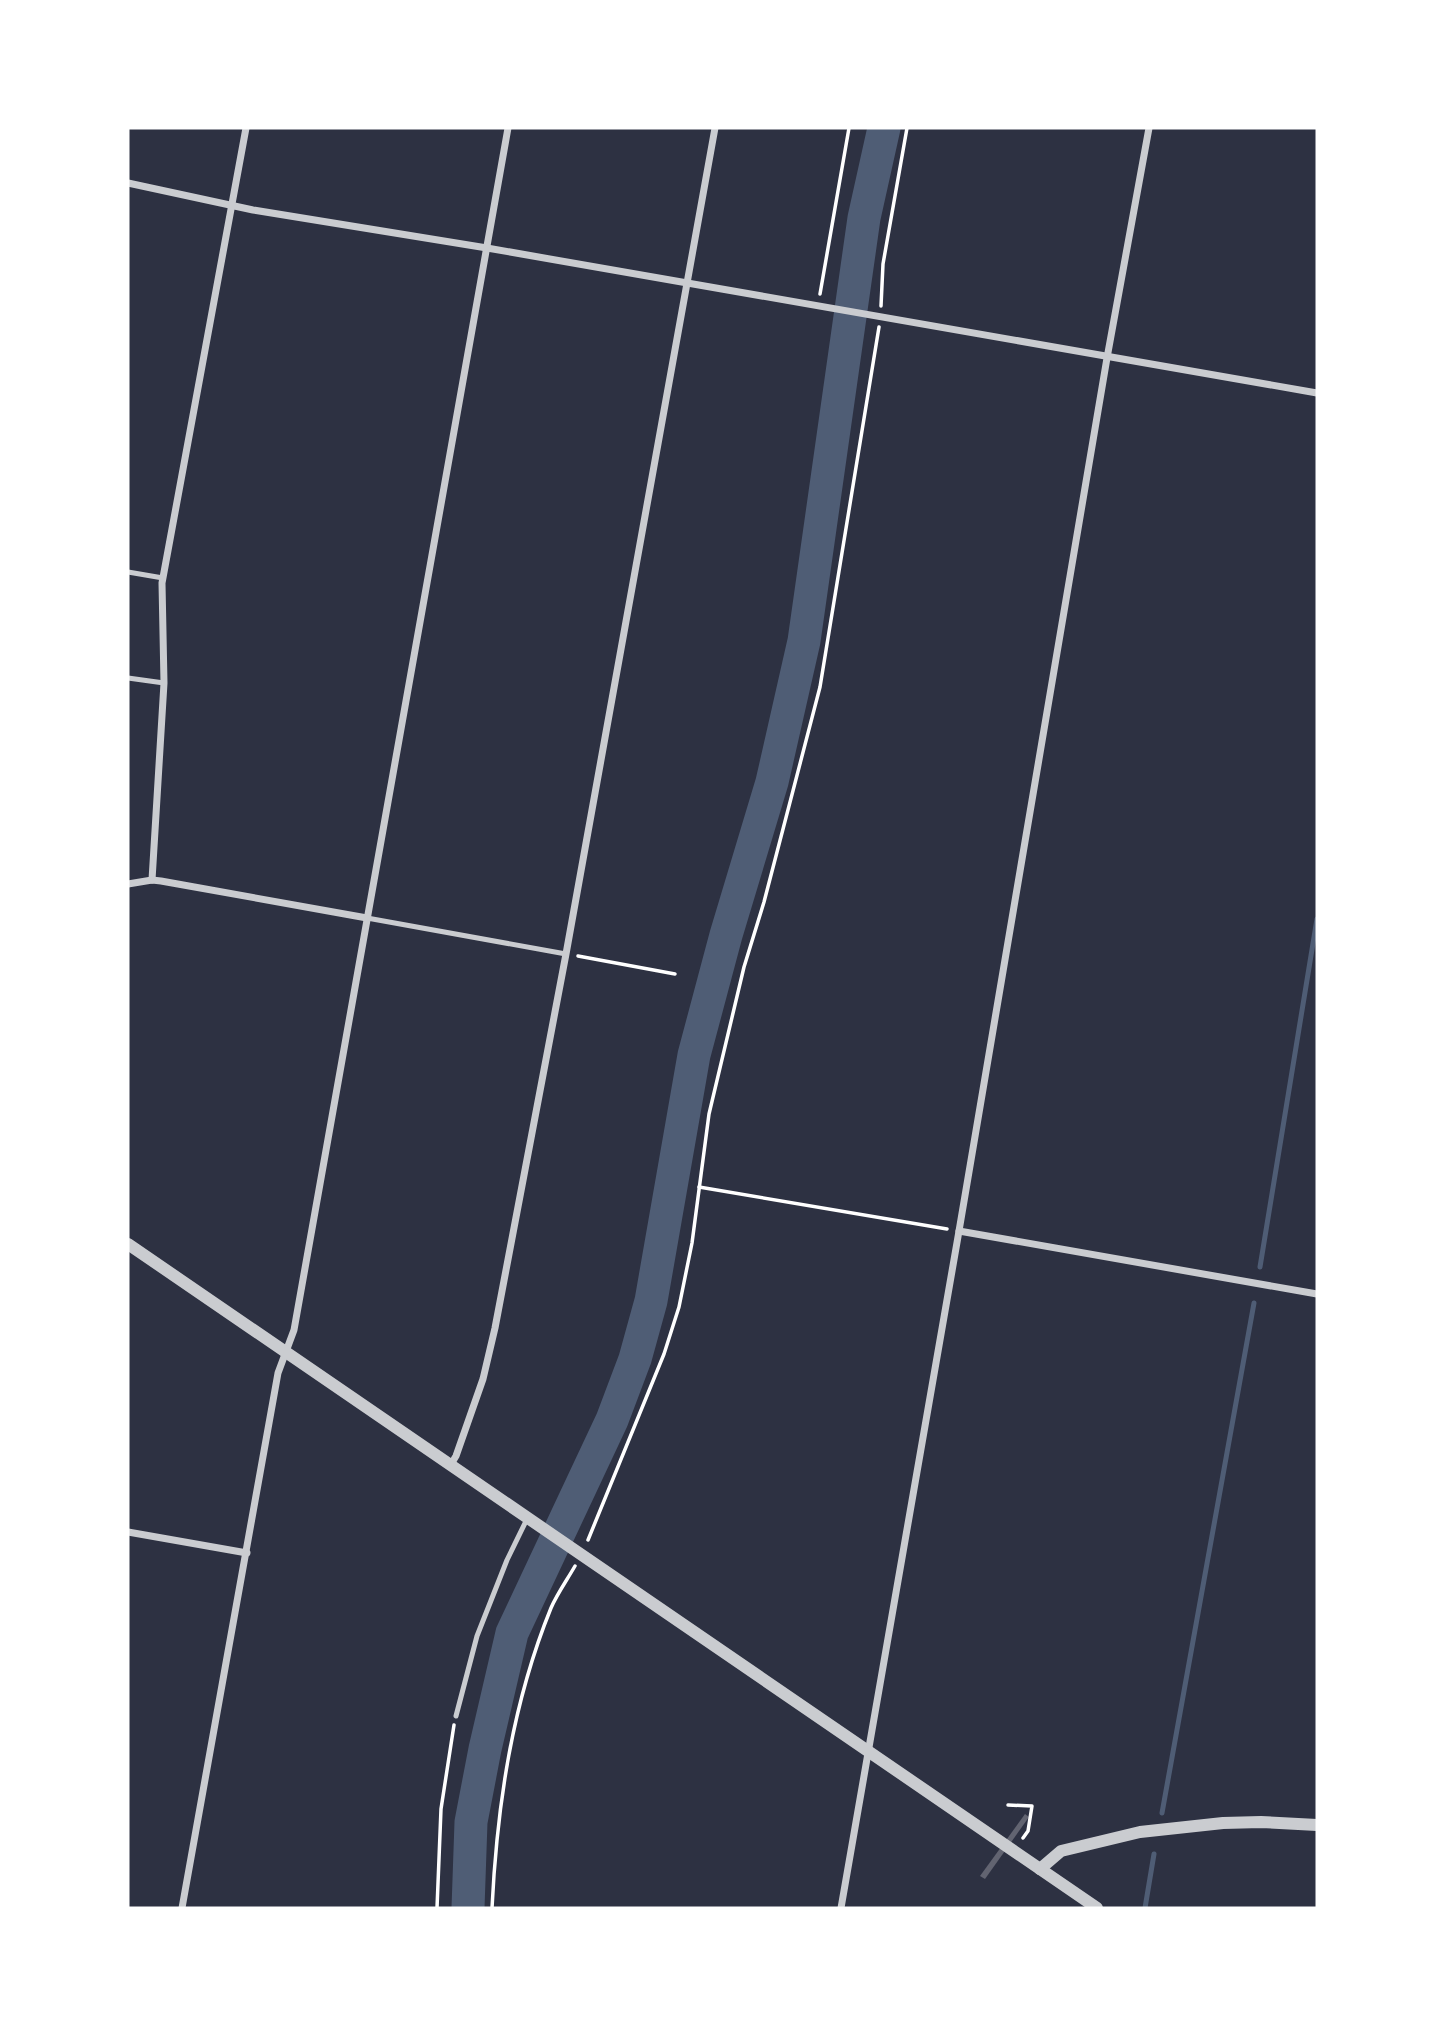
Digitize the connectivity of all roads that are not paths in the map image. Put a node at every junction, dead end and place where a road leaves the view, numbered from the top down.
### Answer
1 (246, 128) edge
2 (508, 128) edge
3 (715, 128) edge
4 (1149, 128) edge
5 (128, 183) edge
6 (233, 206) junction
7 (487, 248) junction
8 (687, 284) junction
9 (1107, 358) junction
10 (1317, 393) edge
11 (128, 572) edge
12 (163, 578) junction
13 (128, 678) edge
14 (164, 683) junction
15 (152, 880) junction
16 (128, 884) edge
17 (367, 918) junction
18 (566, 954) junction
19 (959, 1231) junction
20 (128, 1244) edge
21 (1317, 1294) edge
22 (286, 1352) junction
23 (450, 1465) junction
24 (530, 1520) junction
25 (128, 1532) edge
26 (247, 1553) junction
27 (456, 1716) road end
28 (869, 1750) junction
29 (1317, 1825) edge
30 (1040, 1869) junction
31 (182, 1908) edge
32 (841, 1908) edge
33 (1097, 1908) edge

1 - 6 street
2 - 7 street
3 - 8 street
4 - 9 street
5 - 6 street
6 - 7 street
6 - 12 street
7 - 8 street
7 - 17 street
8 - 9 street
8 - 18 street
9 - 10 street
9 - 19 street
11 - 12 lane
12 - 14 street
13 - 14 lane
14 - 15 street
15 - 16 street
15 - 17 street
17 - 18 lane
17 - 22 street
18 - 23 street
19 - 21 street
19 - 28 street
20 - 22 street
22 - 23 street
22 - 26 street
23 - 24 street
24 - 27 lane
24 - 28 street
25 - 26 street
26 - 31 street
28 - 30 street
28 - 32 street
29 - 30 street
30 - 33 street

